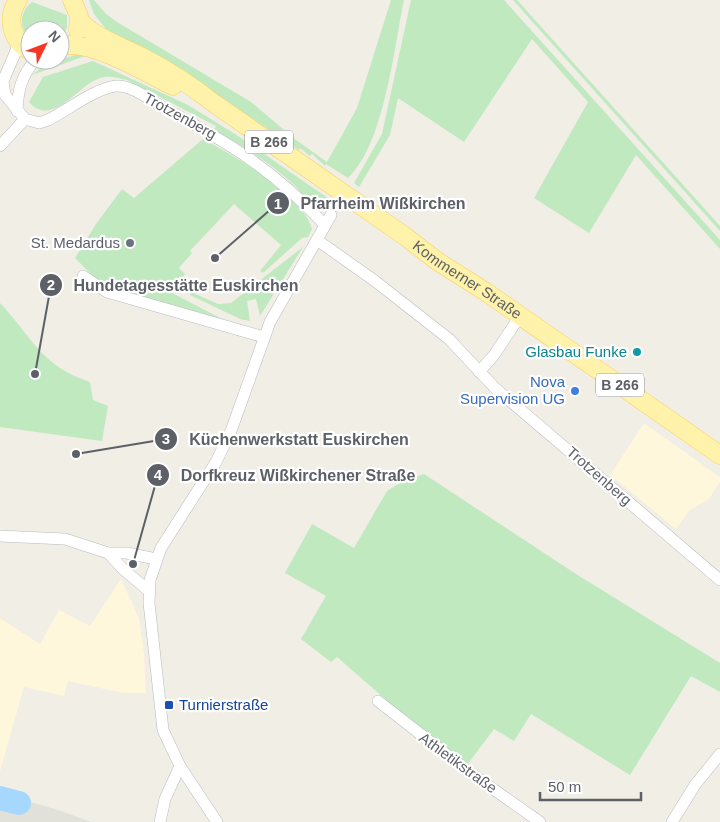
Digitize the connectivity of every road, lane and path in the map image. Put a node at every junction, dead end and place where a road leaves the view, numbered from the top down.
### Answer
1 (18, 0) edge
2 (72, 0) edge
3 (6, 19) edge
4 (79, 20) junction
5 (20, 40) edge
6 (70, 42) edge
7 (70, 47) edge
8 (20, 53) edge
9 (27, 70) edge
10 (214, 104) junction
11 (21, 115) junction
12 (0, 146) edge
13 (317, 240) junction
14 (83, 276) dead end
15 (520, 316) junction
16 (264, 337) junction
17 (479, 372) junction
18 (720, 455) edge
19 (0, 536) edge
20 (108, 553) junction
21 (156, 559) junction
22 (720, 580) edge
23 (149, 591) junction
24 (378, 701) dead end
25 (720, 754) edge
26 (180, 766) junction
27 (160, 822) edge
28 (217, 822) edge
29 (540, 822) edge
30 (672, 822) edge

1 - 3 main road
2 - 4 main road
3 - 5 main road
4 - 6 main road, B 266
4 - 10 main road, Kommerner Straße / B 266
7 - 10 main road, Kommerner Straße / B 266
8 - 11 street
9 - 11 street
10 - 15 main road, Kommerner Straße / B 266
11 - 12 street
11 - 13 street, Trotzenberg
13 - 16 street
13 - 17 street, Trotzenberg
14 - 16 street
15 - 17 street
15 - 18 main road, Kommerner Straße / B 266
16 - 21 street
17 - 22 street, Trotzenberg
19 - 20 street
20 - 21 street
20 - 23 street
21 - 23 street
23 - 26 street
24 - 29 street, Athletikstraße
25 - 30 street
26 - 27 street
26 - 28 street

